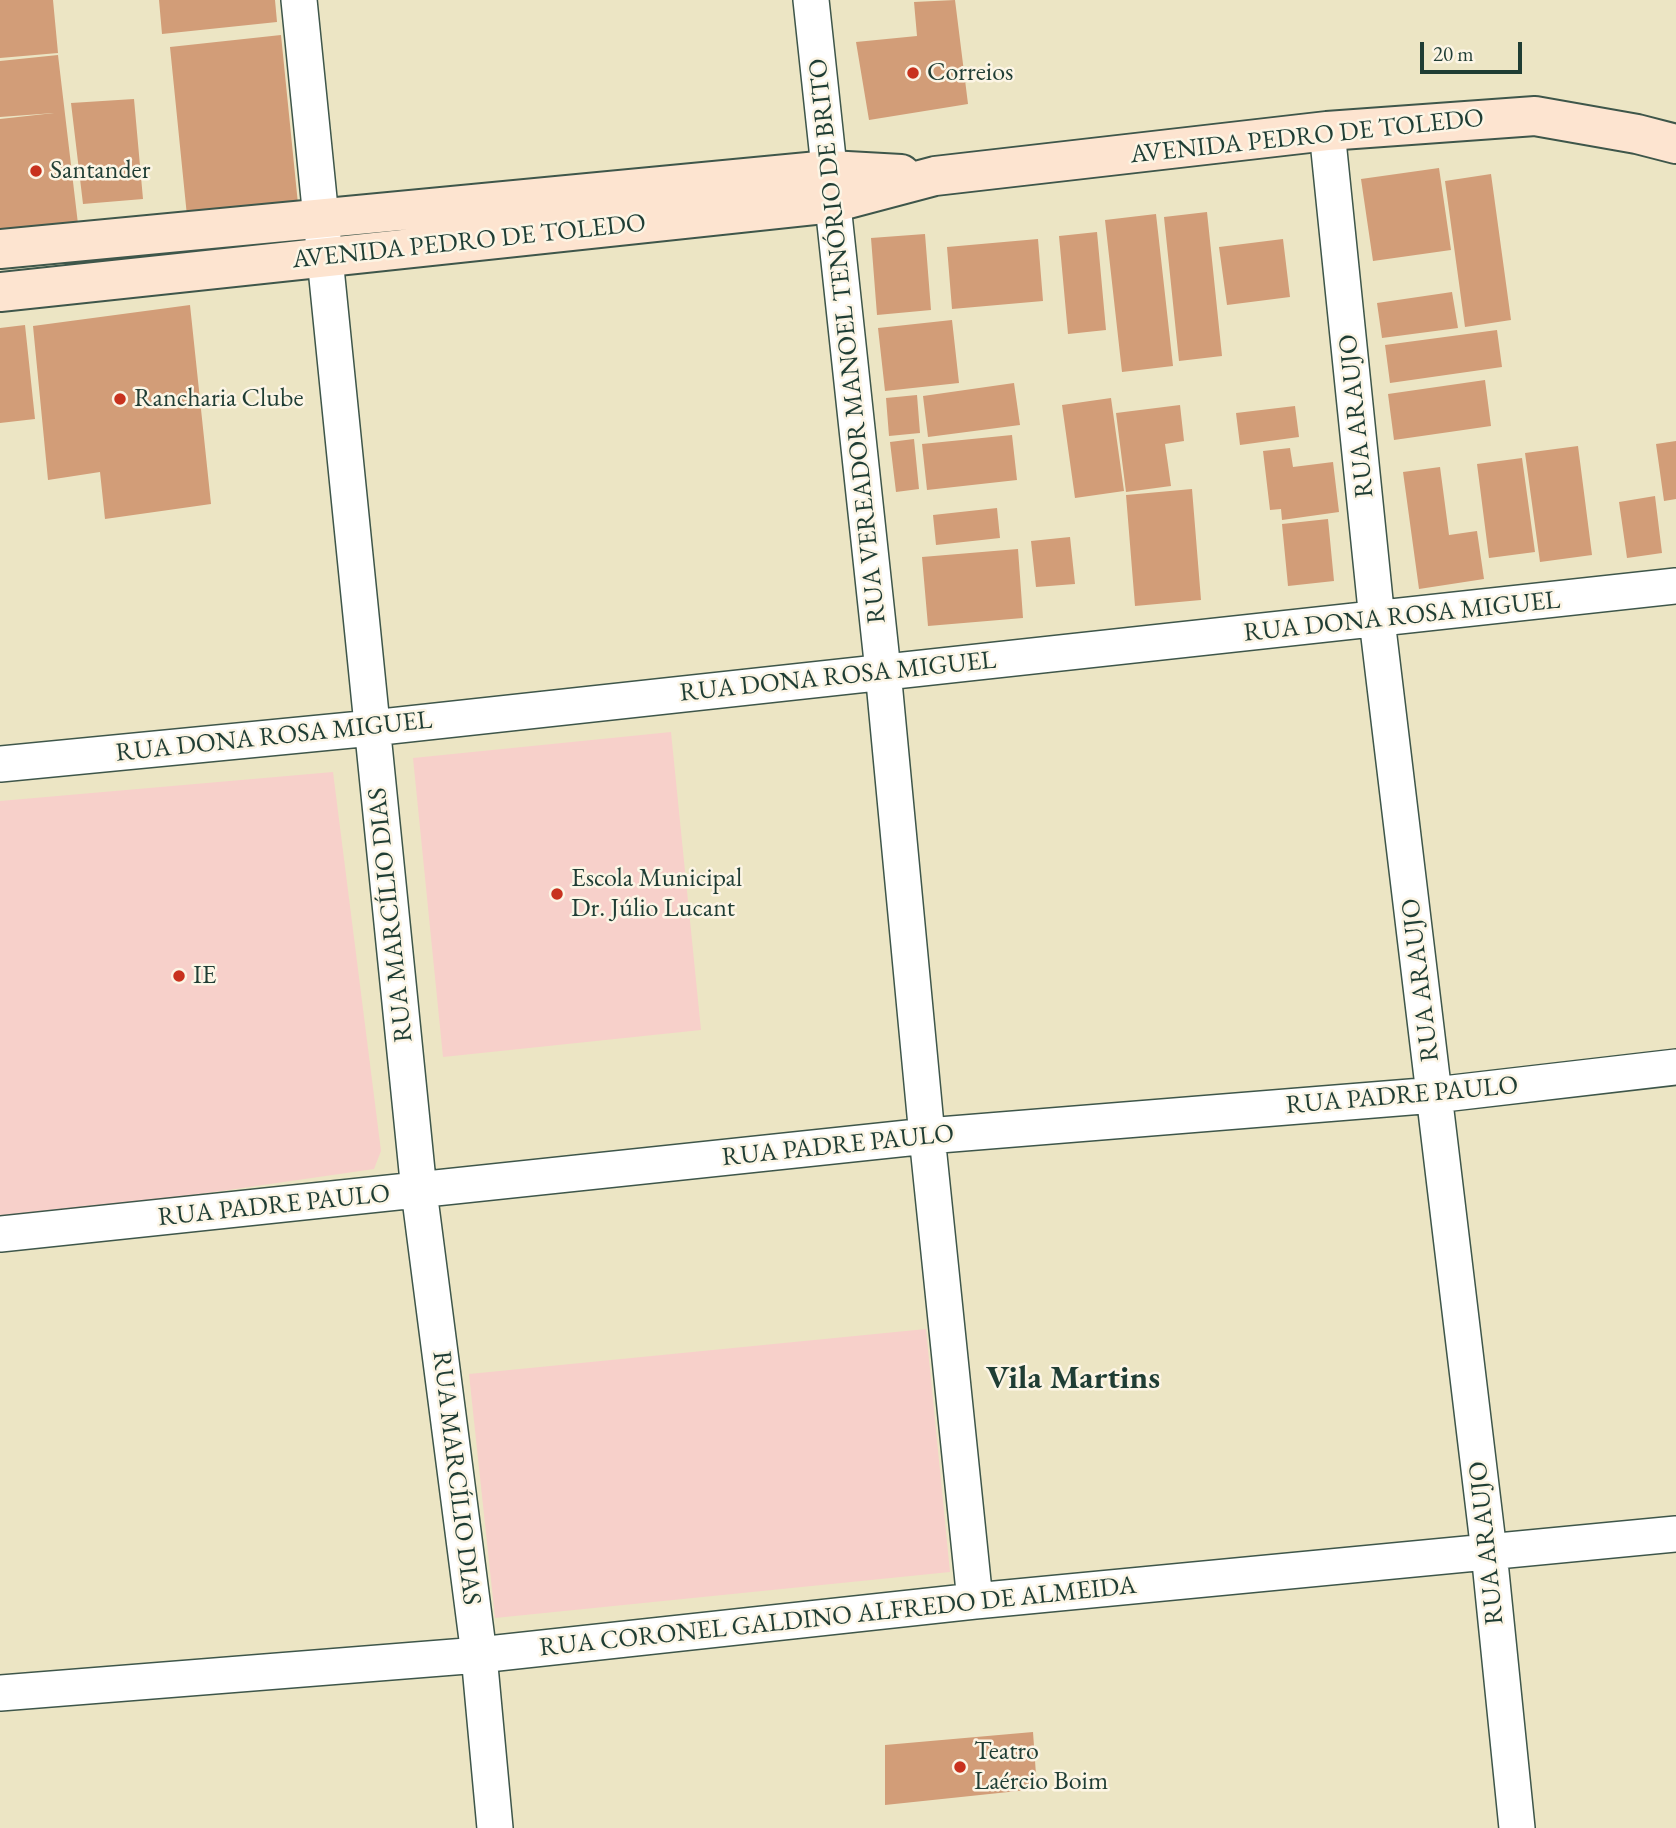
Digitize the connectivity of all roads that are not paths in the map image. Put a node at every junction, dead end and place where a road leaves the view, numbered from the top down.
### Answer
1 (299, 0) edge
2 (811, 0) edge
3 (1327, 131) junction
4 (1676, 144) edge
5 (831, 186) junction
6 (319, 218) junction
7 (0, 249) edge
8 (326, 257) junction
9 (0, 292) edge
10 (1676, 586) edge
11 (1377, 620) junction
12 (883, 671) junction
13 (372, 728) junction
14 (0, 764) edge
15 (1676, 1068) edge
16 (1435, 1094) junction
17 (927, 1136) junction
18 (419, 1191) junction
19 (0, 1234) edge
20 (1676, 1534) edge
21 (1489, 1552) junction
22 (975, 1601) junction
23 (479, 1656) junction
24 (0, 1693) edge
25 (495, 1828) edge
26 (1517, 1828) edge

1 - 6 street, RUA MARCÍLIO DIAS
2 - 5 street, RUA VEREADOR MANOEL TENÓRIO DE BRITO
3 - 4 main road, AVENIDA PEDRO DE TOLEDO
3 - 5 main road, AVENIDA PEDRO DE TOLEDO
3 - 11 street, RUA ARAUJO
5 - 6 main road, AVENIDA PEDRO DE TOLEDO
5 - 8 main road, AVENIDA PEDRO DE TOLEDO
5 - 12 street, RUA VEREADOR MANOEL TENÓRIO DE BRITO
6 - 7 main road, AVENIDA PEDRO DE TOLEDO
6 - 8 street, RUA MARCÍLIO DIAS
8 - 9 main road, AVENIDA PEDRO DE TOLEDO
8 - 13 street, RUA MARCÍLIO DIAS
10 - 11 street, RUA DONA ROSA MIGUEL
11 - 12 street, RUA DONA ROSA MIGUEL
11 - 16 street, RUA ARAUJO
12 - 13 street, RUA DONA ROSA MIGUEL
12 - 17 street, RUA VEREADOR MANOEL TENÓRIO DE BRITO
13 - 14 street, RUA DONA ROSA MIGUEL
13 - 18 street, RUA MARCÍLIO DIAS
15 - 16 street, RUA PADRE PAULO
16 - 17 street, RUA PADRE PAULO
16 - 21 street, RUA ARAUJO
17 - 18 street, RUA PADRE PAULO
17 - 22 street, RUA VEREADOR MANOEL TENÓRIO DE BRITO
18 - 19 street, RUA PADRE PAULO
18 - 23 street, RUA MARCÍLIO DIAS
20 - 21 street, RUA CORONEL GALDINO ALFREDO DE ALMEIDA
21 - 22 street, RUA CORONEL GALDINO ALFREDO DE ALMEIDA
21 - 26 street, RUA ARAUJO
22 - 23 street, RUA CORONEL GALDINO ALFREDO DE ALMEIDA
23 - 24 street, RUA CORONEL GALDINO ALFREDO DE ALMEIDA
23 - 25 street, RUA MARCÍLIO DIAS

